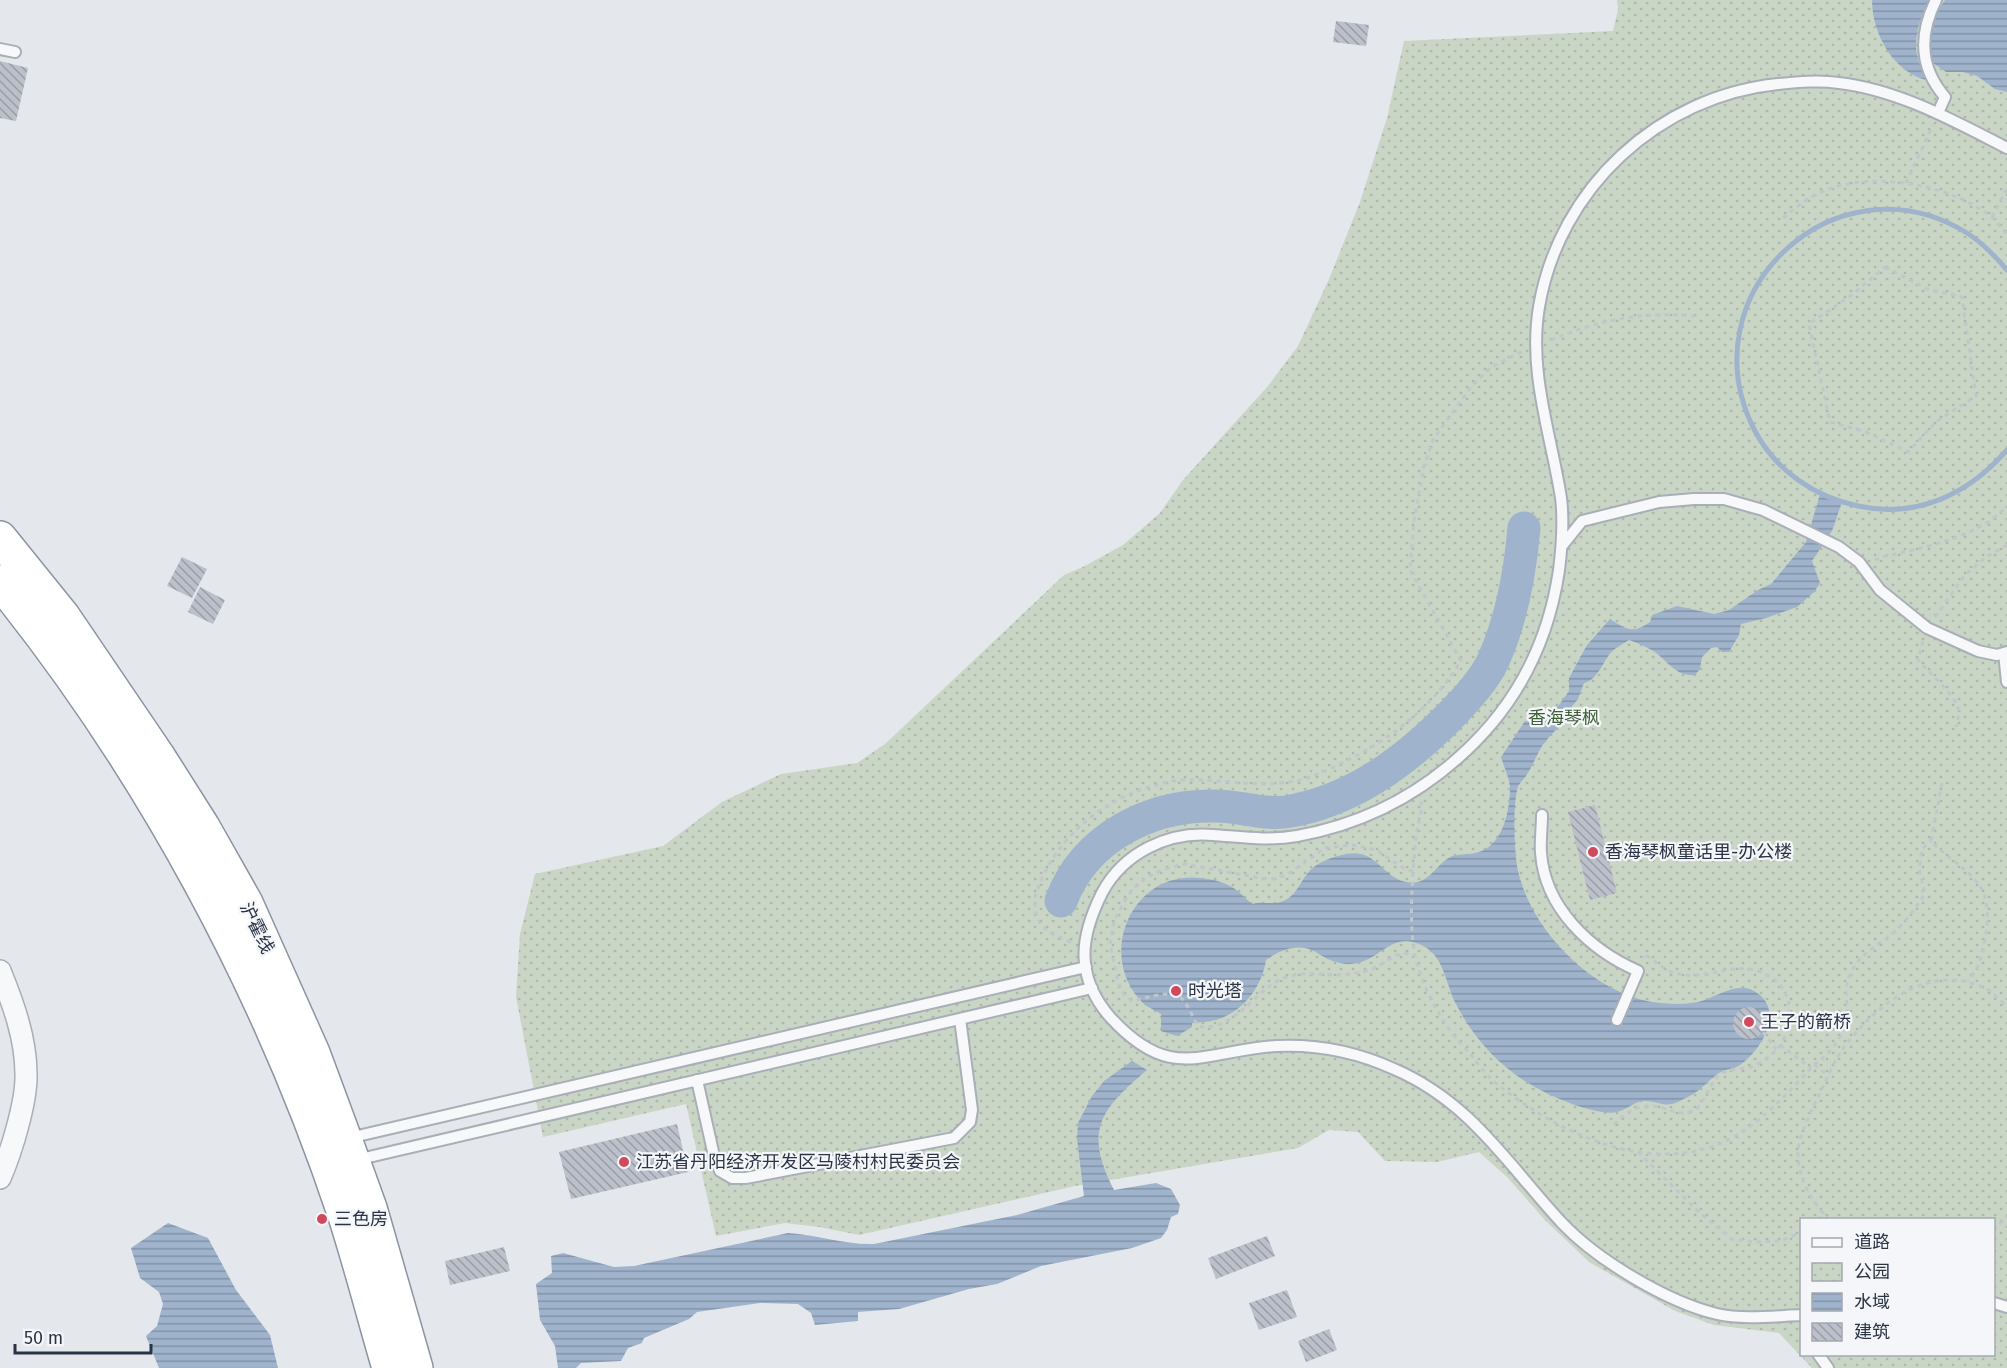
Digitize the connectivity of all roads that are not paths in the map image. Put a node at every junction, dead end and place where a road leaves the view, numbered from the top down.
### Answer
1 (1936, 0) edge
2 (0, 49) edge
3 (15, 52) dead end
4 (1938, 113) junction
5 (2007, 148) edge
6 (0, 538) edge
7 (1562, 546) junction
8 (0, 582) edge
9 (2005, 653) edge
10 (2007, 682) edge
11 (1542, 815) dead end
12 (1086, 967) junction
13 (0, 971) edge
14 (1092, 988) junction
15 (960, 1019) junction
16 (1617, 1020) dead end
17 (697, 1080) junction
18 (336, 1154) junction
19 (0, 1178) edge
20 (1800, 1318) edge
21 (389, 1368) edge
22 (416, 1368) edge

1 - 4 lane
2 - 3 lane
4 - 5 lane
4 - 7 lane
6 - 18 highway, 沪霍线
7 - 9 lane
7 - 12 lane
8 - 18 highway, 沪霍线
9 - 10 lane
11 - 16 lane
12 - 14 lane
12 - 18 lane
13 - 19 street
14 - 15 lane
14 - 20 lane
15 - 17 lane
15 - 17 lane
17 - 18 lane
18 - 21 highway, 沪霍线
18 - 22 highway, 沪霍线

